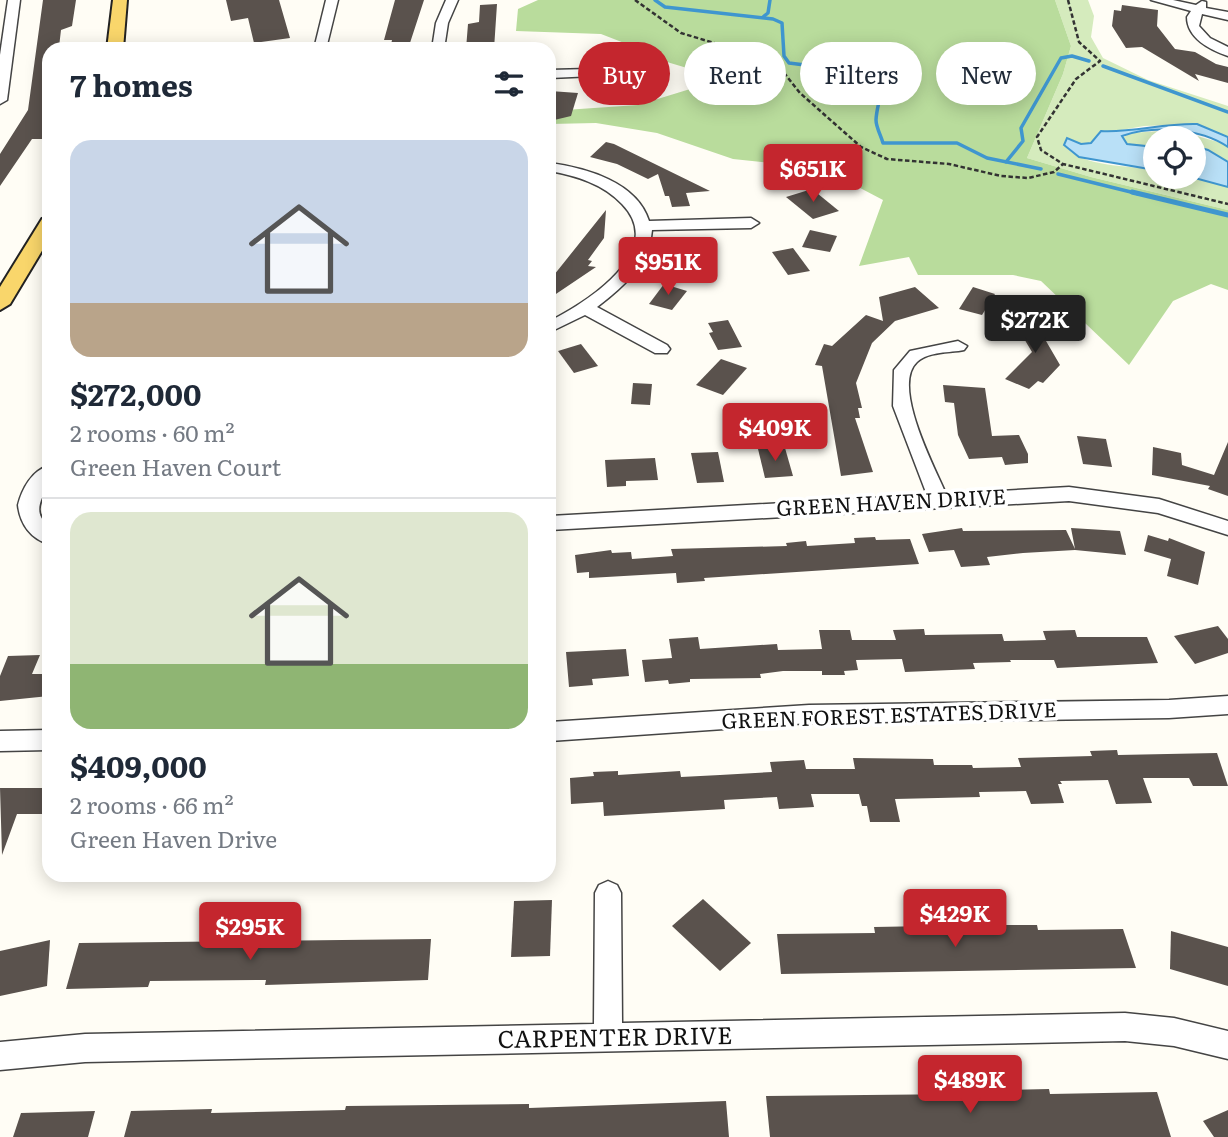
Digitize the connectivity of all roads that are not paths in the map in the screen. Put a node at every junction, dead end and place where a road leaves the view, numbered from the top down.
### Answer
1 (14, 0) edge
2 (120, 0) edge
3 (332, 0) edge
4 (452, 0) edge
5 (1157, 0) edge
6 (1181, 0) edge
7 (1200, 7) junction
8 (1228, 10) edge
9 (1228, 16) edge
10 (5, 30) edge
11 (115, 42) edge
12 (322, 42) edge
13 (439, 42) edge
14 (1228, 52) edge
15 (578, 73) edge
16 (556, 74) edge
17 (0, 100) edge
18 (556, 168) edge
19 (751, 223) dead end
20 (643, 226) junction
21 (42, 235) edge
22 (0, 304) edge
23 (587, 309) junction
24 (556, 324) edge
25 (958, 346) dead end
26 (661, 349) dead end
27 (42, 479) edge
28 (939, 500) junction
29 (556, 523) edge
30 (1228, 528) edge
31 (42, 533) edge
32 (1228, 705) edge
33 (556, 732) edge
34 (42, 740) edge
35 (0, 741) edge
36 (608, 893) dead end
37 (608, 1038) junction
38 (1228, 1045) edge
39 (0, 1056) edge

1 - 10 street
2 - 11 main road
3 - 12 street
4 - 13 street
5 - 7 street
6 - 7 street
7 - 8 street
7 - 9 street
7 - 14 street
10 - 17 street
15 - 16 street
18 - 20 street
19 - 20 street
20 - 23 street
21 - 22 main road
23 - 24 street
23 - 26 street
25 - 28 street
27 - 31 street
28 - 29 street, GREEN HAVEN DRIVE
28 - 30 street, GREEN HAVEN DRIVE
32 - 33 street, GREEN FOREST ESTATES DRIVE
34 - 35 street
36 - 37 street
37 - 38 street, CARPENTER DRIVE
37 - 39 street, CARPENTER DRIVE

